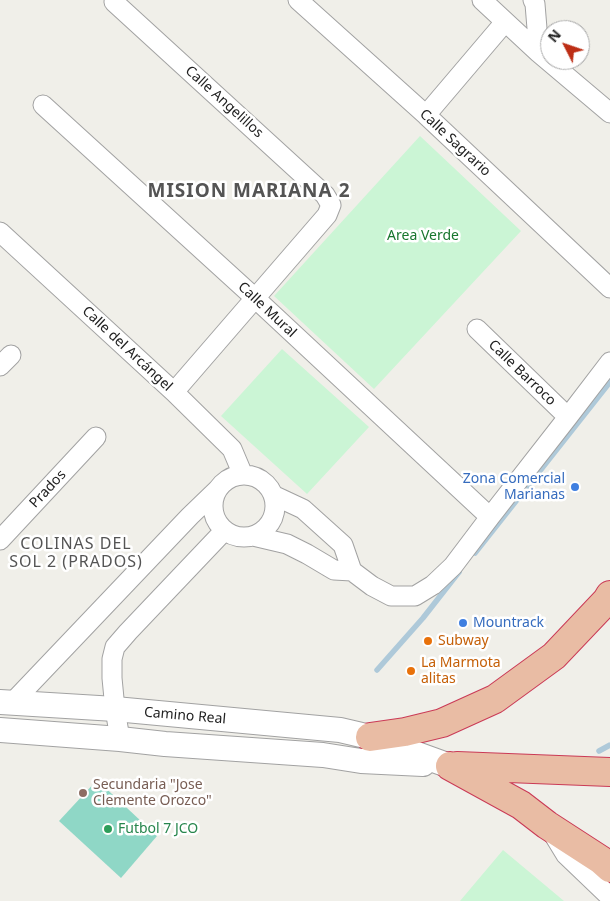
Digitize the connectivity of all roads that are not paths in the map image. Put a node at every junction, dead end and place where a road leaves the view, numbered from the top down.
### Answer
1 (298, 0) edge
2 (482, 0) edge
3 (533, 0) edge
4 (114, 2) dead end
5 (505, 22) junction
6 (539, 53) junction
7 (43, 105) dead end
8 (610, 113) edge
9 (426, 116) junction
10 (0, 232) edge
11 (610, 288) edge
12 (256, 299) junction
13 (477, 329) dead end
14 (610, 362) edge
15 (174, 392) junction
16 (568, 417) junction
17 (96, 437) dead end
18 (243, 475) junction
19 (218, 489) junction
20 (273, 495) junction
21 (490, 517) junction
22 (224, 531) junction
23 (253, 536) junction
24 (0, 540) edge
25 (352, 571) junction
26 (610, 595) edge
27 (6, 702) edge
28 (115, 709) junction
29 (324, 729) junction
30 (0, 730) edge
31 (120, 739) junction
32 (366, 749) junction
33 (323, 755) junction
34 (450, 766) junction
35 (610, 772) edge
36 (547, 825) junction
37 (610, 868) edge
38 (610, 897) edge

1 - 9 street, Calle Sagrario
2 - 5 street
3 - 6 street
4 - 12 street, Calle Angelillos
5 - 6 street
5 - 9 street
6 - 8 street
7 - 12 street, Calle Mural
9 - 11 street, Calle Sagrario
10 - 15 street, Calle del Arcángel
12 - 15 street
12 - 21 street, Calle Mural
13 - 16 street, Calle Barroco
14 - 16 street
15 - 18 street, Calle del Arcángel
16 - 21 street
17 - 24 street, Prados
18 - 19 street
18 - 20 street
19 - 22 street
19 - 27 street
20 - 23 street
20 - 25 street
21 - 25 street
22 - 23 street
22 - 28 street
23 - 25 street
26 - 32 highway
27 - 28 street, Camino Real
28 - 29 street, Camino Real
28 - 31 street
29 - 32 street, Camino Real
29 - 33 street
30 - 31 street
31 - 33 street
32 - 33 street
32 - 34 street
34 - 35 highway
34 - 36 highway
36 - 37 highway
36 - 38 street

